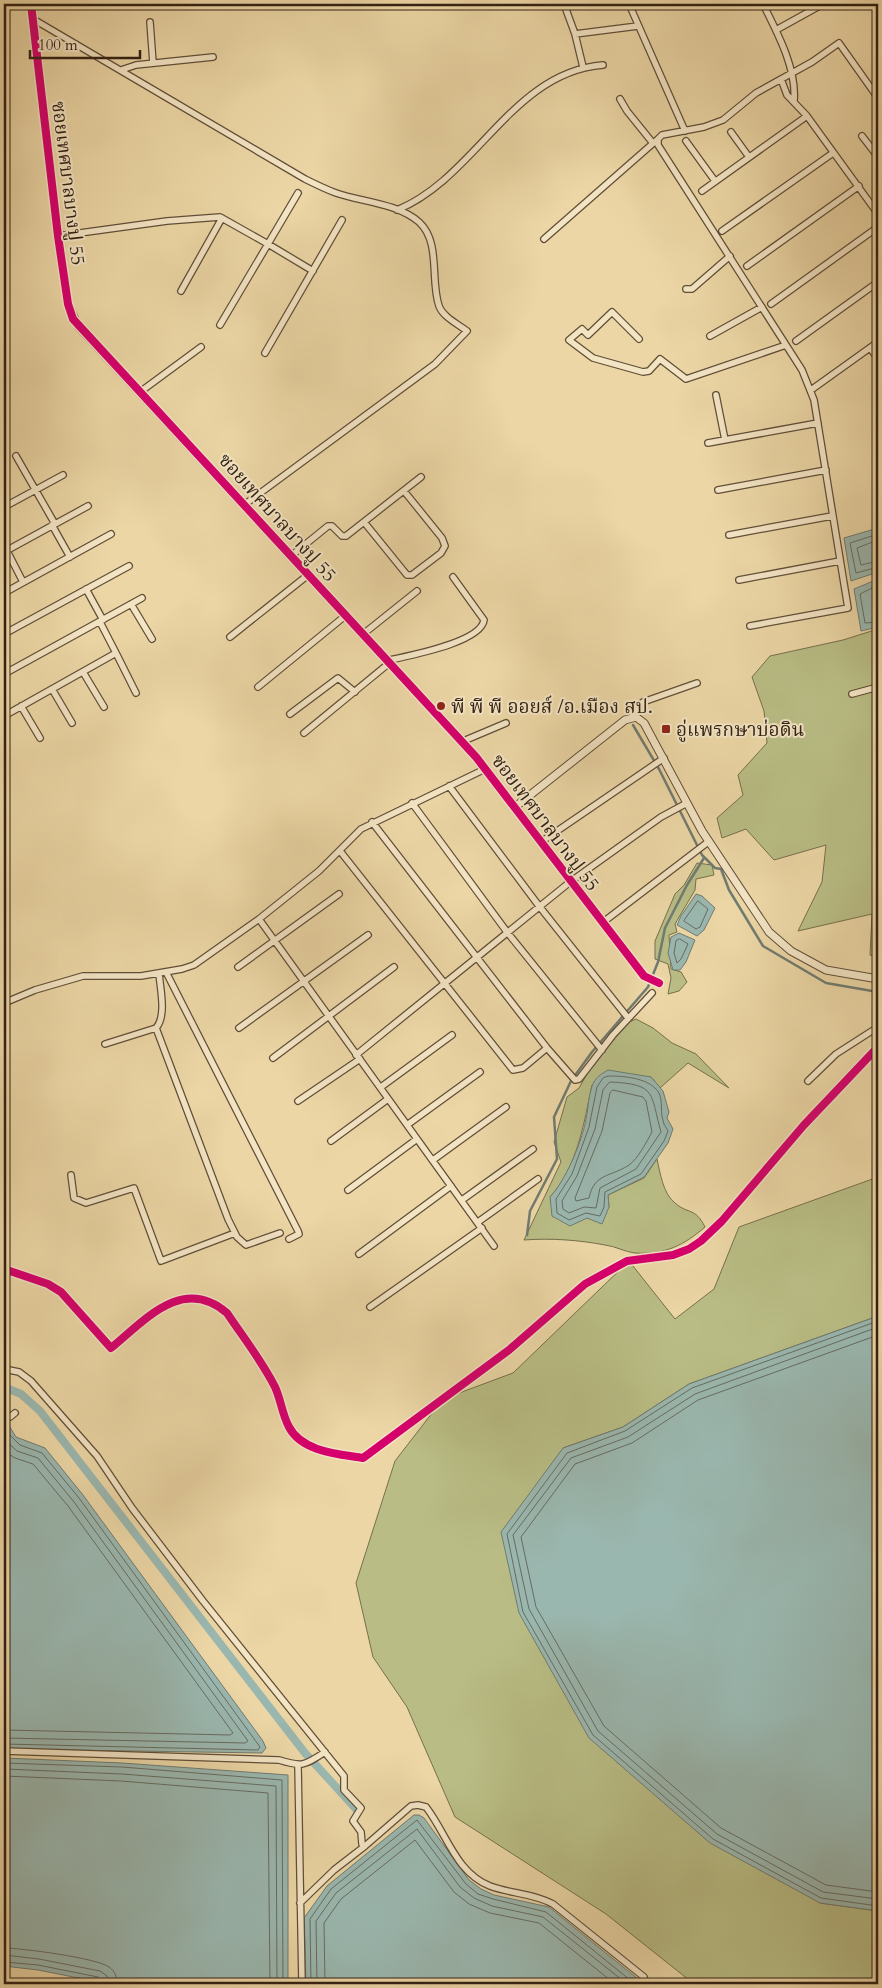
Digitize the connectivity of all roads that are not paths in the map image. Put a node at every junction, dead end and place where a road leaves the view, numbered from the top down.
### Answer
1 (31, 4) edge
2 (564, 4) edge
3 (628, 4) edge
4 (763, 4) edge
5 (823, 4) edge
6 (33, 19) junction
7 (150, 22) dead end
8 (638, 26) junction
9 (776, 30) junction
10 (575, 34) junction
11 (213, 57) dead end
12 (153, 63) junction
13 (603, 65) dead end
14 (583, 67) junction
15 (121, 70) junction
16 (790, 72) junction
17 (781, 79) junction
18 (878, 98) edge
19 (620, 99) dead end
20 (794, 101) junction
21 (807, 116) junction
22 (684, 128) junction
23 (730, 132) dead end
24 (862, 136) dead end
25 (655, 140) junction
26 (686, 141) dead end
27 (878, 145) edge
28 (872, 149) junction
29 (833, 153) junction
30 (748, 157) junction
31 (878, 157) edge
32 (716, 181) junction
33 (858, 186) junction
34 (702, 191) dead end
35 (298, 193) dead end
36 (397, 210) junction
37 (878, 214) edge
38 (222, 218) junction
39 (342, 220) dead end
40 (878, 227) edge
41 (722, 231) dead end
42 (58, 236) junction
43 (544, 239) dead end
44 (268, 244) junction
45 (730, 256) junction
46 (747, 266) dead end
47 (313, 271) junction
48 (878, 282) edge
49 (686, 290) dead end
50 (181, 291) dead end
51 (771, 304) dead end
52 (762, 307) junction
53 (220, 325) dead end
54 (710, 336) dead end
55 (639, 339) dead end
56 (796, 341) dead end
57 (878, 342) edge
58 (786, 345) junction
59 (201, 347) dead end
60 (870, 348) junction
61 (265, 353) dead end
62 (878, 359) edge
63 (811, 390) junction
64 (140, 392) junction
65 (716, 395) dead end
66 (818, 424) junction
67 (725, 440) junction
68 (708, 442) dead end
69 (16, 456) dead end
70 (826, 470) junction
71 (63, 475) dead end
72 (421, 477) dead end
73 (718, 490) dead end
74 (35, 491) junction
75 (404, 491) junction
76 (244, 505) junction
77 (88, 506) dead end
78 (4, 507) edge
79 (832, 516) junction
80 (364, 522) junction
81 (54, 525) junction
82 (111, 534) dead end
83 (729, 535) dead end
84 (5, 549) edge
85 (291, 556) junction
86 (70, 557) junction
87 (840, 561) junction
88 (129, 566) dead end
89 (308, 576) junction
90 (453, 577) dead end
91 (739, 580) dead end
92 (23, 582) junction
93 (86, 589) junction
94 (417, 591) dead end
95 (4, 593) edge
96 (142, 598) dead end
97 (131, 604) junction
98 (345, 616) junction
99 (102, 621) junction
100 (750, 626) dead end
101 (4, 634) edge
102 (362, 635) junction
103 (230, 637) dead end
104 (152, 639) dead end
105 (116, 653) junction
106 (387, 662) junction
107 (83, 672) junction
108 (4, 674) edge
109 (697, 683) dead end
110 (258, 687) dead end
111 (878, 687) edge
112 (52, 689) junction
113 (355, 692) junction
114 (136, 693) dead end
115 (852, 694) dead end
116 (21, 706) junction
117 (104, 708) dead end
118 (290, 714) dead end
119 (4, 716) edge
120 (632, 717) junction
121 (506, 722) dead end
122 (72, 723) dead end
123 (304, 733) dead end
124 (40, 738) dead end
125 (462, 742) junction
126 (659, 762) junction
127 (485, 769) junction
128 (449, 786) junction
129 (412, 803) junction
130 (684, 804) junction
131 (515, 807) junction
132 (372, 822) junction
133 (541, 842) junction
134 (708, 842) junction
135 (340, 851) junction
136 (570, 882) junction
137 (339, 894) dead end
138 (539, 906) junction
139 (259, 919) junction
140 (602, 923) junction
141 (507, 932) junction
142 (368, 935) dead end
143 (274, 941) junction
144 (477, 956) junction
145 (238, 967) dead end
146 (394, 967) dead end
147 (162, 973) junction
148 (878, 979) edge
149 (654, 980) dead end
150 (303, 981) junction
151 (445, 983) junction
152 (652, 993) dead end
153 (4, 1003) edge
154 (626, 1015) junction
155 (329, 1018) junction
156 (878, 1027) edge
157 (156, 1028) junction
158 (239, 1028) dead end
159 (452, 1035) dead end
160 (105, 1044) dead end
161 (878, 1047) edge
162 (547, 1048) junction
163 (599, 1048) junction
164 (358, 1057) junction
165 (273, 1058) dead end
166 (480, 1072) dead end
167 (808, 1082) dead end
168 (381, 1088) junction
169 (388, 1099) junction
170 (298, 1101) dead end
171 (506, 1107) dead end
172 (407, 1125) junction
173 (417, 1139) junction
174 (331, 1141) dead end
175 (533, 1149) dead end
176 (434, 1160) junction
177 (71, 1176) dead end
178 (538, 1179) dead end
179 (451, 1186) junction
180 (348, 1190) dead end
181 (462, 1200) junction
182 (480, 1225) junction
183 (235, 1233) junction
184 (280, 1233) dead end
185 (289, 1239) dead end
186 (494, 1246) dead end
187 (359, 1254) dead end
188 (4, 1269) edge
189 (370, 1307) dead end
190 (4, 1369) edge
191 (15, 1413) dead end
192 (4, 1417) edge
193 (4, 1750) edge
194 (325, 1752) junction
195 (298, 1766) junction
196 (365, 1846) junction
197 (300, 1903) junction
198 (302, 1984) edge
199 (646, 1984) edge

1 - 6 street, ซอยเทศบาลบางปู 55
2 - 10 street
3 - 8 street
4 - 9 street
5 - 9 street
6 - 15 street
6 - 42 street, ซอยเทศบาลบางปู 55
7 - 12 street
8 - 10 street
8 - 22 street
9 - 16 street
10 - 14 street
11 - 12 street
12 - 15 street
13 - 14 street
14 - 36 street
15 - 36 street
16 - 17 street
16 - 18 street
16 - 20 street
17 - 20 street
17 - 22 street
19 - 25 street
20 - 21 street
21 - 29 street
21 - 30 street
22 - 25 street
23 - 30 street
24 - 28 street
25 - 43 street
25 - 45 street
26 - 32 street
27 - 28 street
28 - 31 street
29 - 33 street
29 - 41 street
30 - 32 street
32 - 34 street
33 - 37 street
33 - 46 street
35 - 44 street
36 - 76 street
38 - 42 street
38 - 44 street
38 - 50 street
39 - 47 street
40 - 51 street
42 - 64 street, ซอยเทศบาลบางปู 55
44 - 47 street
44 - 53 street
45 - 49 street
45 - 52 street
47 - 61 street
48 - 56 street
52 - 54 street
52 - 58 street
55 - 58 street
57 - 60 street
58 - 63 street
59 - 64 street
60 - 62 street
60 - 63 street
63 - 66 street
64 - 76 street, ซอยเทศบาลบางปู 55
65 - 67 street
66 - 67 street
66 - 70 street
67 - 68 street
69 - 74 street
70 - 73 street
70 - 79 street
71 - 74 street
72 - 75 street
74 - 78 street
74 - 81 street
75 - 80 street
75 - 80 street
76 - 85 street, ซอยเทศบาลบางปู 55
77 - 81 street
79 - 83 street
79 - 87 street
80 - 85 street
81 - 84 street
81 - 86 street
82 - 86 street
84 - 92 street
85 - 89 street, ซอยเทศบาลบางปู 55
86 - 92 street
87 - 91 street
87 - 100 street
88 - 93 street
89 - 98 street, ซอยเทศบาลบางปู 55
89 - 103 street
90 - 106 street
92 - 95 street
93 - 99 street
93 - 101 street
94 - 102 street
96 - 97 street
97 - 99 street
97 - 104 street
98 - 102 street, ซอยเทศบาลบางปู 55
98 - 110 street
99 - 105 street
99 - 108 street
102 - 106 street, ซอยเทศบาลบางปู 55
105 - 107 street
105 - 114 street
106 - 113 street
106 - 125 street, ซอยเทศบาลบางปู 55
107 - 112 street
107 - 117 street
109 - 120 street
111 - 115 street
112 - 116 street
112 - 122 street
113 - 118 street
113 - 123 street
116 - 119 street
116 - 124 street
120 - 126 street
120 - 131 street
121 - 125 street
125 - 127 street, ซอยเทศบาลบางปู 55
126 - 130 street
126 - 133 street
127 - 128 street
127 - 131 street, ซอยเทศบาลบางปู 55
128 - 129 street
128 - 138 street
129 - 132 street
129 - 141 street
130 - 134 street
130 - 136 street
131 - 133 street, ซอยเทศบาลบางปู 55
132 - 135 street
132 - 144 street
133 - 136 street, ซอยเทศบาลบางปู 55
134 - 140 street
134 - 148 street
135 - 139 street
135 - 151 street
136 - 138 street
136 - 140 street, ซอยเทศบาลบางปู 55
137 - 143 street
138 - 141 street
138 - 154 street
139 - 143 street
139 - 147 street
140 - 149 street, ซอยเทศบาลบางปู 55
141 - 144 street
141 - 163 street
142 - 150 street
143 - 145 street
143 - 150 street
144 - 151 street
144 - 162 street
146 - 155 street
147 - 153 street
147 - 157 street
147 - 185 street
150 - 155 street
150 - 158 street
151 - 162 street
151 - 164 street
152 - 154 street
154 - 163 street
155 - 164 street
155 - 165 street
156 - 167 street
157 - 160 street
157 - 183 street
159 - 168 street
161 - 188 street
162 - 163 street
164 - 168 street
164 - 170 street
166 - 172 street
168 - 169 street
169 - 172 street
169 - 174 street
171 - 176 street
172 - 173 street
173 - 176 street
173 - 180 street
175 - 181 street
176 - 179 street
177 - 183 street
178 - 182 street
179 - 181 street
179 - 187 street
181 - 182 street
182 - 186 street
182 - 189 street
183 - 184 street
190 - 194 street
191 - 192 street
193 - 195 street
194 - 195 street
194 - 196 street
195 - 197 street
196 - 197 street
196 - 199 street
197 - 198 street

